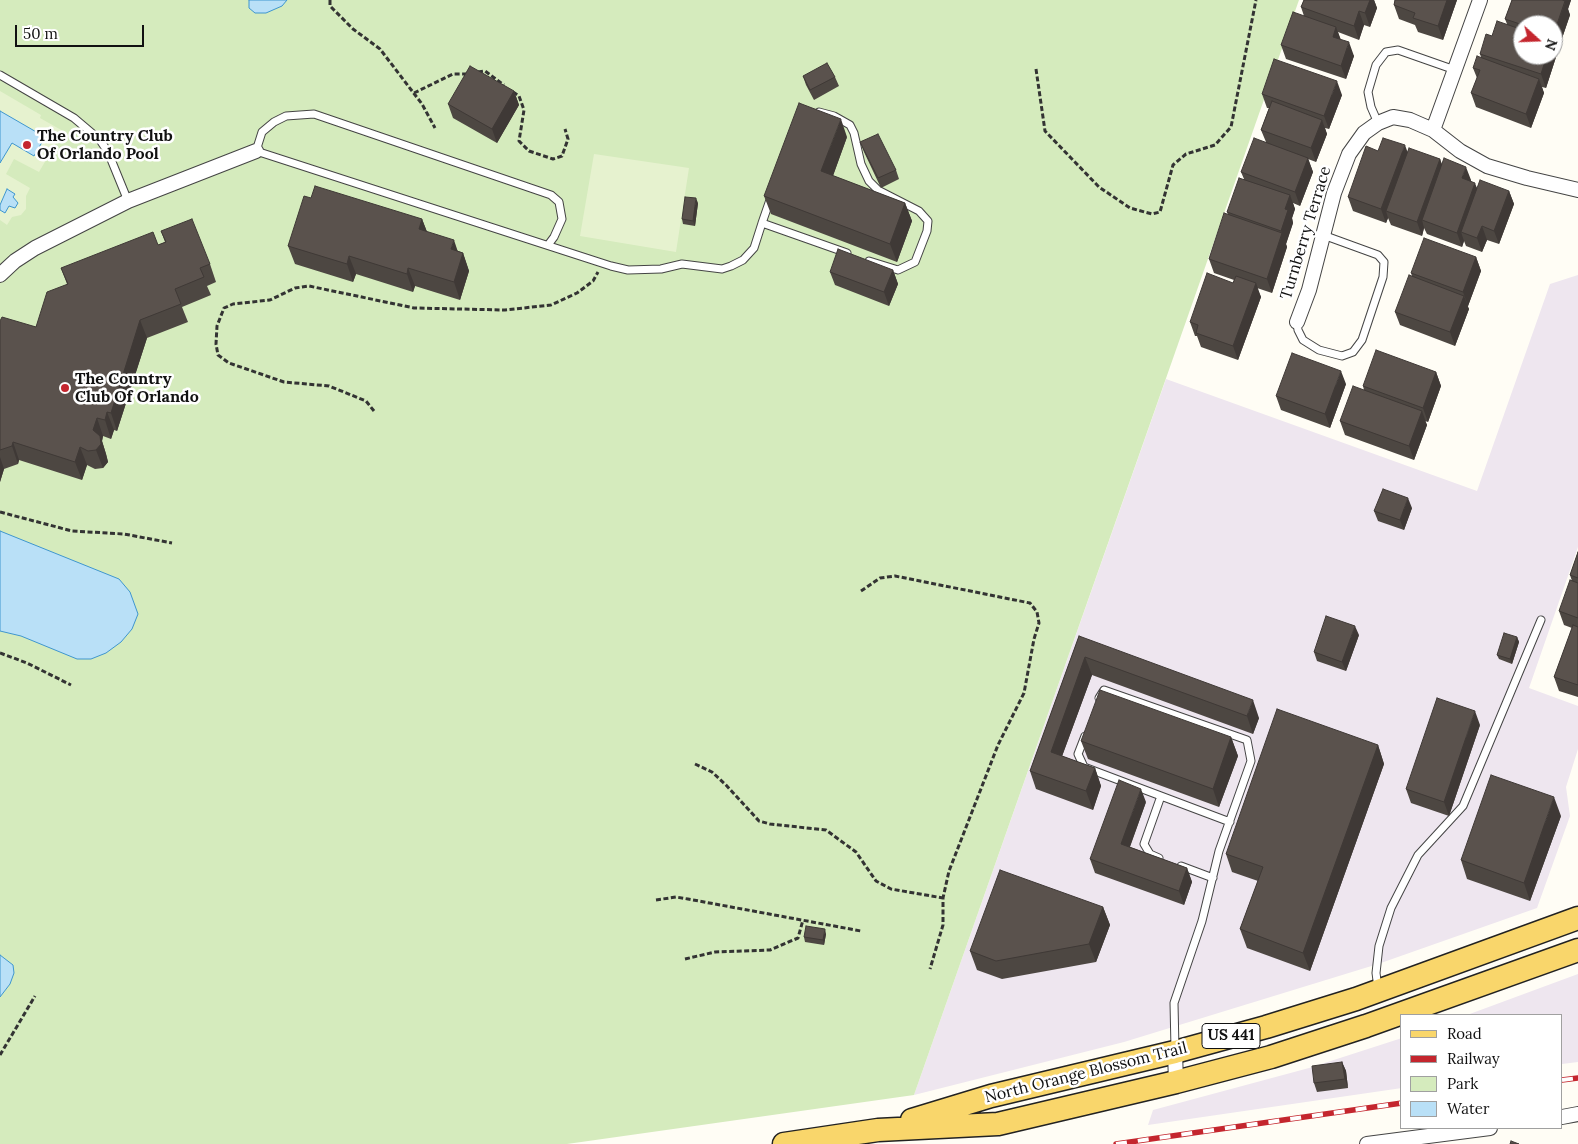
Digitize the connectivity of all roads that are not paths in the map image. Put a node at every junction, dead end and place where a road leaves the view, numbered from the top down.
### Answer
1 (1480, 0) edge
2 (1455, 70) junction
3 (0, 75) edge
4 (809, 113) edge
5 (1378, 123) junction
6 (1433, 130) junction
7 (256, 151) junction
8 (774, 187) edge
9 (1578, 190) edge
10 (128, 201) junction
11 (762, 223) junction
12 (1323, 235) junction
13 (548, 245) junction
14 (851, 255) edge
15 (860, 258) edge
16 (0, 275) edge
17 (1298, 322) joint
18 (1541, 620) dead end
19 (1094, 709) edge
20 (1088, 727) edge
21 (1160, 796) junction
22 (1230, 822) junction
23 (1168, 861) edge
24 (1177, 864) edge
25 (1213, 878) junction
26 (1578, 918) edge
27 (1578, 950) edge
28 (1378, 991) junction
29 (1175, 1052) junction
30 (1176, 1082) junction
31 (1578, 1114) edge
32 (1563, 1116) edge
33 (1485, 1129) edge
34 (877, 1137) edge
35 (784, 1144) edge
36 (1367, 1144) edge
37 (1475, 1144) edge

1 - 2 street
2 - 5 lane
2 - 6 street
3 - 10 lane
4 - 15 lane
5 - 6 street
5 - 12 street, Turnberry Terrace
6 - 9 street
7 - 10 street
7 - 13 lane
7 - 13 lane
8 - 11 lane
10 - 16 street
11 - 13 lane
11 - 14 lane
12 - 17 street, Turnberry Terrace
12 - 17 lane
18 - 28 lane
19 - 22 lane
20 - 21 lane
21 - 22 lane
21 - 23 lane
22 - 25 lane
24 - 25 lane
25 - 29 lane
26 - 28 main road, North Orange Blossom Trail / US 441
27 - 30 main road, North Orange Blossom Trail / US 441
28 - 29 main road, North Orange Blossom Trail / US 441
29 - 30 street
29 - 34 main road, North Orange Blossom Trail / US 441
30 - 34 main road, North Orange Blossom Trail / US 441
31 - 32 street
33 - 36 street
33 - 37 street
34 - 35 main road, North Orange Blossom Trail / US 441

